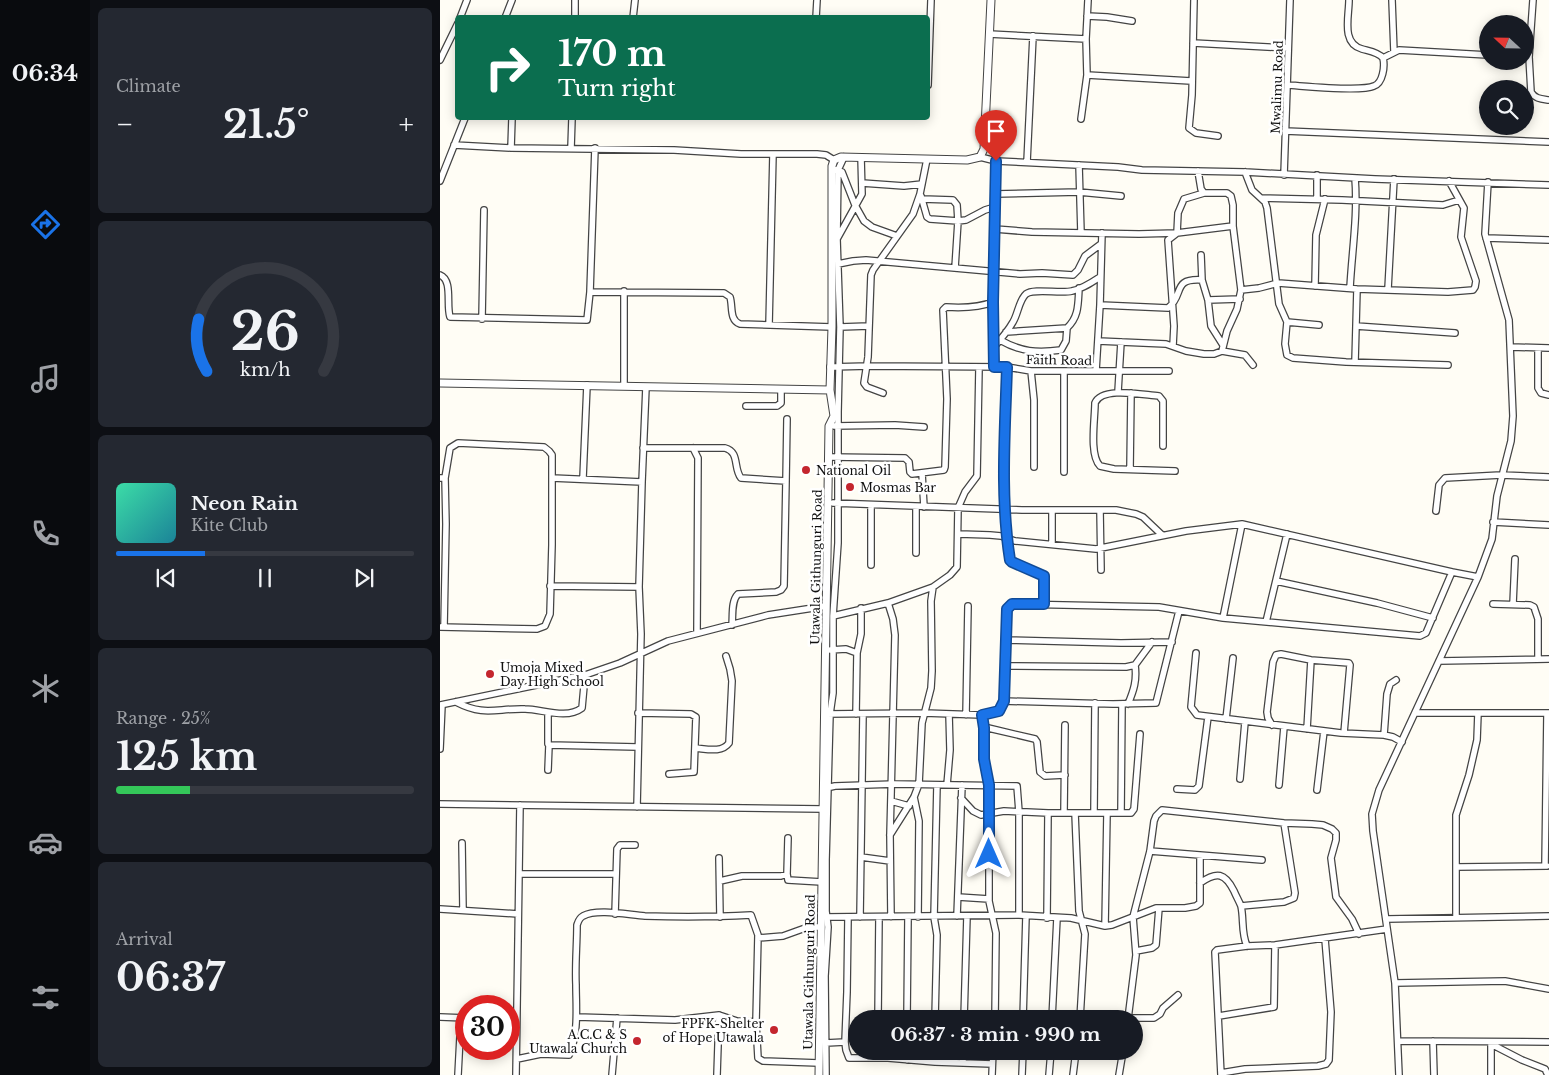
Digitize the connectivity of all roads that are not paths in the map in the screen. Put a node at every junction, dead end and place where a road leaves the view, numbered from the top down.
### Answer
1 (467, 0) edge
2 (512, 0) edge
3 (576, 0) edge
4 (635, 0) edge
5 (817, 0) edge
6 (931, 0) edge
7 (991, 0) edge
8 (1088, 0) edge
9 (1194, 0) edge
10 (1290, 0) edge
11 (1349, 0) edge
12 (1392, 0) edge
13 (1533, 0) edge
14 (461, 15) edge
15 (506, 15) edge
16 (575, 15) edge
17 (633, 15) edge
18 (816, 15) edge
19 (1531, 15) edge
20 (1087, 16) junction
21 (1132, 21) dead end
22 (455, 28) edge
23 (930, 28) edge
24 (989, 34) junction
25 (1033, 36) junction
26 (1086, 39) junction
27 (1193, 43) junction
28 (1288, 48) junction
29 (1394, 52) junction
30 (1479, 54) edge
31 (1384, 58) junction
32 (440, 60) edge
33 (1528, 70) edge
34 (1087, 75) junction
35 (1191, 81) junction
36 (1287, 85) junction
37 (1549, 100) edge
38 (1081, 119) dead end
39 (464, 120) edge
40 (512, 120) edge
41 (572, 120) edge
42 (1285, 131) junction
43 (1218, 136) dead end
44 (1549, 142) edge
45 (454, 145) junction
46 (511, 148) junction
47 (572, 148) junction
48 (595, 148) junction
49 (773, 154) junction
50 (844, 157) junction
51 (861, 157) junction
52 (980, 157) junction
53 (927, 159) junction
54 (834, 160) junction
55 (996, 161) junction
56 (1027, 162) junction
57 (1079, 165) junction
58 (835, 170) junction
59 (1198, 171) junction
60 (1245, 172) junction
61 (1284, 175) junction
62 (1317, 175) junction
63 (1355, 178) junction
64 (1394, 179) junction
65 (440, 181) edge
66 (1449, 181) junction
67 (1488, 182) junction
68 (862, 183) junction
69 (922, 184) junction
70 (1549, 185) edge
71 (1079, 192) junction
72 (1204, 193) junction
73 (995, 194) junction
74 (1121, 196) dead end
75 (921, 197) junction
76 (1261, 198) junction
77 (1316, 199) junction
78 (1325, 199) junction
79 (1357, 200) junction
80 (1459, 200) junction
81 (1393, 202) junction
82 (855, 205) junction
83 (995, 207) junction
84 (484, 210) dead end
85 (958, 221) junction
86 (1233, 226) junction
87 (995, 229) junction
88 (1177, 232) junction
89 (1081, 233) junction
90 (1102, 233) junction
91 (896, 236) junction
92 (1486, 238) junction
93 (837, 239) junction
94 (1549, 240) edge
95 (1101, 244) junction
96 (1201, 255) dead end
97 (878, 262) junction
98 (838, 264) junction
99 (955, 268) junction
100 (994, 271) junction
101 (440, 275) edge
102 (1100, 277) junction
103 (1202, 280) junction
104 (1276, 283) junction
105 (1315, 286) junction
106 (1079, 288) junction
107 (1354, 288) junction
108 (1388, 289) junction
109 (1241, 290) junction
110 (624, 291) junction
111 (590, 292) junction
112 (1240, 299) junction
113 (1208, 300) junction
114 (993, 302) junction
115 (1100, 305) junction
116 (1171, 306) junction
117 (482, 319) junction
118 (1287, 322) junction
119 (769, 325) junction
120 (1319, 325) dead end
121 (869, 326) junction
122 (1356, 326) junction
123 (832, 327) junction
124 (840, 327) junction
125 (1067, 328) junction
126 (1006, 332) junction
127 (1455, 333) dead end
128 (1000, 340) junction
129 (1098, 341) junction
130 (1121, 342) junction
131 (1173, 346) junction
132 (994, 347) junction
133 (1511, 347) junction
134 (1222, 348) junction
135 (1538, 348) junction
136 (1549, 348) edge
137 (1355, 362) junction
138 (1253, 365) dead end
139 (1448, 365) dead end
140 (840, 366) junction
141 (866, 366) junction
142 (830, 367) junction
143 (946, 367) junction
144 (994, 367) junction
145 (1007, 367) junction
146 (979, 368) junction
147 (1031, 371) junction
148 (1064, 371) junction
149 (1096, 371) junction
150 (1120, 371) junction
151 (1169, 371) dead end
152 (440, 383) edge
153 (587, 386) junction
154 (624, 386) junction
155 (646, 386) junction
156 (781, 389) junction
157 (830, 390) junction
158 (883, 392) dead end
159 (1118, 392) junction
160 (1131, 393) junction
161 (1549, 394) edge
162 (746, 406) dead end
163 (787, 419) dead end
164 (829, 426) junction
165 (838, 426) junction
166 (924, 427) dead end
167 (1163, 446) dead end
168 (643, 448) junction
169 (693, 448) junction
170 (830, 457) junction
171 (838, 457) junction
172 (1034, 466) dead end
173 (1130, 469) junction
174 (1175, 471) dead end
175 (1064, 472) dead end
176 (922, 473) junction
177 (1501, 475) junction
178 (1549, 477) edge
179 (443, 478) edge
180 (552, 478) junction
181 (583, 478) junction
182 (786, 481) junction
183 (642, 482) junction
184 (828, 503) junction
185 (837, 503) junction
186 (871, 505) junction
187 (916, 507) junction
188 (924, 507) junction
189 (958, 508) junction
190 (1006, 509) junction
191 (1052, 510) junction
192 (1100, 510) junction
193 (1436, 511) dead end
194 (1493, 522) junction
195 (1242, 524) junction
196 (1549, 525) edge
197 (959, 534) junction
198 (1287, 534) junction
199 (1162, 535) junction
200 (1007, 538) junction
201 (1052, 544) junction
202 (1100, 548) junction
203 (916, 553) dead end
204 (1514, 559) dead end
205 (871, 565) dead end
206 (1101, 570) dead end
207 (1452, 572) junction
208 (1478, 577) junction
209 (1276, 581) junction
210 (550, 586) junction
211 (639, 587) junction
212 (933, 587) junction
213 (888, 603) junction
214 (1044, 604) junction
215 (1493, 604) dead end
216 (1513, 604) junction
217 (826, 606) junction
218 (968, 606) dead end
219 (861, 608) junction
220 (1179, 611) junction
221 (833, 616) junction
222 (1223, 618) junction
223 (1434, 618) junction
224 (1266, 622) junction
225 (829, 624) junction
226 (732, 625) junction
227 (442, 626) edge
228 (697, 633) junction
229 (1005, 640) junction
230 (1152, 642) junction
231 (1172, 642) junction
232 (829, 650) junction
233 (857, 653) junction
234 (1196, 653) dead end
235 (640, 654) junction
236 (726, 656) dead end
237 (1233, 658) dead end
238 (1538, 659) junction
239 (1549, 659) edge
240 (1310, 660) junction
241 (1439, 661) junction
242 (1135, 665) junction
243 (1004, 666) junction
244 (585, 675) junction
245 (1396, 680) dead end
246 (1004, 701) junction
247 (456, 702) junction
248 (1094, 704) junction
249 (1125, 704) junction
250 (441, 705) edge
251 (548, 713) junction
252 (638, 713) junction
253 (893, 713) junction
254 (924, 713) junction
255 (1415, 713) junction
256 (1478, 713) junction
257 (827, 714) junction
258 (859, 714) junction
259 (949, 714) junction
260 (966, 714) junction
261 (1548, 714) edge
262 (982, 715) junction
263 (1208, 717) junction
264 (1226, 719) junction
265 (1245, 722) junction
266 (1065, 724) dead end
267 (1272, 725) junction
268 (1284, 727) junction
269 (984, 728) junction
270 (1307, 729) junction
271 (1324, 731) junction
272 (1344, 733) junction
273 (1140, 734) dead end
274 (1384, 735) junction
275 (1402, 742) junction
276 (549, 746) junction
277 (637, 747) junction
278 (695, 748) junction
279 (440, 749) edge
280 (548, 770) dead end
281 (669, 774) dead end
282 (1064, 775) junction
283 (1240, 779) dead end
284 (891, 784) junction
285 (919, 784) junction
286 (937, 785) junction
287 (947, 785) junction
288 (962, 785) junction
289 (989, 785) junction
290 (1279, 785) dead end
291 (862, 786) junction
292 (826, 788) junction
293 (1177, 789) dead end
294 (1317, 790) dead end
295 (914, 797) junction
296 (961, 798) junction
297 (891, 801) junction
298 (440, 804) edge
299 (520, 805) junction
300 (909, 806) junction
301 (637, 807) junction
302 (822, 809) junction
303 (989, 812) junction
304 (1019, 812) junction
305 (1048, 813) junction
306 (1064, 813) junction
307 (1075, 813) junction
308 (1094, 813) junction
309 (1107, 813) junction
310 (1121, 813) junction
311 (1284, 823) junction
312 (890, 836) junction
313 (788, 838) dead end
314 (462, 843) dead end
315 (635, 845) dead end
316 (1150, 851) junction
317 (1200, 856) junction
318 (861, 857) junction
319 (719, 858) dead end
320 (1262, 860) dead end
321 (890, 861) junction
322 (1547, 866) edge
323 (1457, 867) junction
324 (519, 874) junction
325 (615, 874) junction
326 (787, 874) junction
327 (720, 881) junction
328 (822, 882) junction
329 (1200, 883) junction
330 (958, 897) junction
331 (989, 899) junction
332 (1241, 906) junction
333 (1159, 908) junction
334 (440, 909) edge
335 (463, 910) junction
336 (518, 914) junction
337 (615, 914) junction
338 (993, 915) junction
339 (1019, 915) junction
340 (957, 916) junction
341 (967, 916) junction
342 (1026, 916) junction
343 (1549, 916) edge
344 (720, 917) junction
345 (824, 917) junction
346 (879, 917) junction
347 (918, 917) junction
348 (934, 917) junction
349 (1133, 917) junction
350 (1456, 917) junction
351 (848, 918) junction
352 (860, 918) junction
353 (891, 918) junction
354 (908, 918) junction
355 (1047, 918) junction
356 (1057, 918) junction
357 (1387, 919) junction
358 (1081, 921) junction
359 (1106, 926) junction
360 (821, 927) junction
361 (1387, 929) junction
362 (1359, 934) junction
363 (758, 938) junction
364 (1325, 939) junction
365 (1275, 945) junction
366 (1247, 946) junction
367 (1136, 951) junction
368 (1395, 983) junction
369 (1549, 989) edge
370 (516, 995) edge
371 (1178, 995) dead end
372 (878, 1010) edge
373 (907, 1010) edge
374 (935, 1010) edge
375 (964, 1010) edge
376 (995, 1010) edge
377 (1023, 1010) edge
378 (1052, 1010) edge
379 (1081, 1010) edge
380 (1129, 1010) edge
381 (719, 1015) junction
382 (1219, 1016) junction
383 (440, 1017) edge
384 (577, 1017) junction
385 (455, 1018) edge
386 (617, 1018) junction
387 (1143, 1018) edge
388 (756, 1022) junction
389 (1398, 1041) junction
390 (1433, 1041) junction
391 (845, 1042) junction
392 (1549, 1042) edge
393 (826, 1043) junction
394 (1491, 1043) junction
395 (848, 1055) edge
396 (520, 1058) edge
397 (459, 1060) edge
398 (517, 1060) edge
399 (907, 1060) edge
400 (992, 1060) edge
401 (1022, 1060) edge
402 (1050, 1060) edge
403 (1075, 1060) edge
404 (1122, 1060) edge
405 (935, 1062) joint
406 (819, 1063) junction
407 (963, 1063) joint
408 (992, 1064) junction
409 (1221, 1074) edge
410 (458, 1075) edge
411 (516, 1075) edge
412 (612, 1075) edge
413 (717, 1075) edge
414 (819, 1075) edge
415 (826, 1075) edge
416 (992, 1075) edge
417 (1022, 1075) edge
418 (1049, 1075) edge
419 (1073, 1075) edge
420 (1119, 1075) edge
421 (1399, 1075) edge
422 (1434, 1075) edge
423 (1491, 1075) edge
424 (1548, 1075) edge

1 - 14 street
2 - 15 street
3 - 16 street
4 - 17 street
5 - 18 street
6 - 23 street
7 - 24 street
8 - 20 street
9 - 27 street
10 - 28 street, Mwalimu Road
11 - 31 street
12 - 29 street
13 - 19 street
20 - 21 street
20 - 26 street
22 - 32 street
24 - 25 street
24 - 52 street
25 - 26 street
25 - 56 street
26 - 34 street
27 - 28 street
27 - 35 street
28 - 36 street, Mwalimu Road
29 - 30 street
29 - 31 street
31 - 36 street
33 - 37 street
34 - 35 street
34 - 38 street
35 - 43 street
36 - 42 street, Mwalimu Road
39 - 45 street
40 - 46 street
41 - 47 street
42 - 44 street
42 - 61 street, Mwalimu Road
45 - 46 street
45 - 65 street
46 - 47 street
47 - 48 street
48 - 49 street
48 - 111 street
49 - 54 street
49 - 119 street
50 - 51 street
50 - 54 street
50 - 58 street
51 - 53 street
51 - 68 street
52 - 53 street
52 - 55 street
53 - 69 street
54 - 58 street, Utawala Githunguri Road
55 - 56 street
55 - 73 street
56 - 57 street
57 - 59 street
57 - 71 street
58 - 82 street
58 - 93 street
58 - 123 street, Utawala Githunguri Road
59 - 60 street
59 - 72 street
60 - 61 street
60 - 76 street
61 - 62 street
62 - 63 street
62 - 77 street
63 - 64 street
63 - 79 street
64 - 66 street
64 - 81 street
66 - 67 street
66 - 80 street
67 - 70 street
67 - 92 street
68 - 69 street
68 - 82 street
69 - 75 street
71 - 73 street
71 - 74 street
71 - 89 street
72 - 86 street
72 - 88 street
73 - 83 street
75 - 85 street
75 - 85 street
75 - 91 street
76 - 77 street
76 - 104 street
77 - 78 street
78 - 79 street
78 - 105 street
79 - 81 street
79 - 107 street
80 - 81 street
80 - 108 street
81 - 108 street
82 - 91 street
82 - 93 street
83 - 85 street
83 - 87 street
84 - 117 street
85 - 99 street
86 - 88 street
86 - 109 street
87 - 89 street
87 - 100 street
88 - 90 street
88 - 116 street
89 - 90 street
90 - 95 street
91 - 97 street
92 - 94 street
92 - 133 street
93 - 98 street
95 - 100 street
95 - 102 street
96 - 103 street
97 - 98 street
97 - 99 street
97 - 121 street
98 - 124 street
99 - 100 street
100 - 114 street
101 - 117 street
102 - 106 street
102 - 115 street
103 - 113 street
103 - 116 street
104 - 105 street
104 - 109 street
104 - 118 street
105 - 107 street
106 - 125 street
106 - 126 street
107 - 108 street
107 - 122 street
109 - 112 street
110 - 111 street
110 - 119 street
110 - 154 street
111 - 117 street
112 - 113 street
112 - 134 street
113 - 134 street
114 - 132 street
114 - 143 street
115 - 116 street
115 - 129 street
116 - 131 street
118 - 120 street
118 - 137 street
119 - 123 street
121 - 124 street
121 - 141 street
122 - 127 street
122 - 137 street
123 - 142 street, Utawala Githunguri Road
124 - 140 street
125 - 126 street
125 - 128 street
126 - 128 street
128 - 132 street
129 - 130 street
129 - 149 street
130 - 131 street
130 - 150 street
131 - 134 street
132 - 144 street
133 - 135 street
133 - 177 street
134 - 138 street
135 - 136 street
135 - 161 street
137 - 139 street
140 - 141 street, Faith Road
140 - 142 street, Faith Road
140 - 165 street
141 - 143 street, Faith Road
141 - 158 street
142 - 157 street, Utawala Githunguri Road
143 - 146 street, Faith Road
143 - 176 street
144 - 145 street, Faith Road
144 - 146 street, Faith Road
145 - 147 street, Faith Road
145 - 190 street
146 - 189 street
147 - 148 street, Faith Road
147 - 172 street
148 - 149 street, Faith Road
148 - 175 street
149 - 150 street, Faith Road
150 - 151 street, Faith Road
150 - 159 street
152 - 153 street
153 - 154 street
153 - 181 street
154 - 155 street
155 - 156 street
155 - 168 street
156 - 157 street
156 - 162 street
157 - 164 street, Utawala Githunguri Road
159 - 160 street
159 - 173 street
160 - 167 street
160 - 173 street
163 - 182 street
164 - 165 street
164 - 170 street, Utawala Githunguri Road
165 - 166 street
165 - 171 street
168 - 169 street
168 - 183 street
169 - 182 street
169 - 228 street
170 - 171 street
170 - 184 street, Utawala Githunguri Road
171 - 176 street
171 - 185 street
173 - 174 street
176 - 188 street
177 - 178 street
177 - 193 street
177 - 194 street
179 - 180 street
179 - 227 street
180 - 181 street
180 - 210 street
181 - 183 street
182 - 226 street
183 - 211 street
184 - 185 street
184 - 217 street, Utawala Githunguri Road
185 - 186 street
185 - 221 street
186 - 187 street
186 - 205 street
187 - 188 street
187 - 203 street
188 - 189 street
189 - 190 street
189 - 197 street
190 - 191 street
190 - 200 street
191 - 192 street
191 - 201 street
192 - 199 street
192 - 202 street
194 - 196 street
194 - 208 street
195 - 198 street
195 - 199 street
195 - 222 street
197 - 200 street
197 - 212 street
198 - 207 street
198 - 209 street
199 - 202 street
200 - 201 street
200 - 214 street
201 - 202 street
202 - 206 street
204 - 216 street
207 - 208 street
207 - 223 street
208 - 241 street
209 - 223 street
209 - 224 street
210 - 211 street
210 - 227 street
211 - 235 street
212 - 213 street
212 - 254 street
213 - 219 street
213 - 253 street
214 - 220 street
214 - 229 street
215 - 216 street
216 - 238 street
217 - 225 street, Utawala Githunguri Road
217 - 226 street
218 - 260 street
219 - 221 street
219 - 233 street
220 - 222 street
220 - 231 street
221 - 225 street
222 - 224 street
223 - 224 street
225 - 232 street, Utawala Githunguri Road
226 - 228 street
228 - 235 street
229 - 230 street
229 - 243 street
230 - 231 street
230 - 242 street
231 - 249 street
232 - 233 street
232 - 257 street, Utawala Githunguri Road
233 - 258 street
234 - 263 street
235 - 244 street
235 - 252 street
236 - 278 street
237 - 264 street
238 - 239 street
238 - 241 street
240 - 267 street
240 - 270 street
240 - 272 street
241 - 255 street
242 - 243 street
242 - 249 street
243 - 246 street
244 - 247 street
244 - 251 street
245 - 274 street
246 - 248 street
246 - 262 street
247 - 250 street
247 - 251 street
248 - 249 street
248 - 308 street
249 - 310 street
250 - 279 street
251 - 276 street
252 - 277 street
252 - 278 street
253 - 254 street
253 - 258 street
253 - 284 street
254 - 259 street
254 - 285 street
255 - 256 street
255 - 275 street
256 - 261 street
256 - 323 street
257 - 258 street
257 - 292 street, Utawala Githunguri Road
258 - 291 street
259 - 260 street
259 - 287 street
260 - 262 street
261 - 322 street
262 - 269 street
263 - 264 street
263 - 293 street
264 - 265 street
265 - 267 street
265 - 283 street
266 - 282 street
267 - 268 street
268 - 270 street
268 - 290 street
269 - 282 street
269 - 289 street
270 - 271 street
271 - 272 street
271 - 294 street
272 - 274 street
273 - 310 street
274 - 275 street
275 - 357 street
276 - 277 street
276 - 280 street
277 - 301 street
278 - 281 street
282 - 306 street
284 - 285 street
284 - 291 street
284 - 297 street
285 - 286 street
285 - 295 street
286 - 287 street
286 - 348 street
287 - 288 street
288 - 289 street
288 - 296 street
289 - 303 street
289 - 304 street
291 - 292 street
291 - 318 street
292 - 302 street, Utawala Githunguri Road
292 - 345 street
295 - 300 street
295 - 347 street
296 - 303 street
296 - 330 street
297 - 300 street
297 - 312 street
298 - 299 street
299 - 301 street
299 - 324 street
300 - 312 street
301 - 302 street
302 - 328 street, Utawala Githunguri Road
303 - 304 street
303 - 331 street
304 - 305 street
304 - 339 street
305 - 306 street
305 - 355 street
306 - 307 street
307 - 308 street
307 - 358 street
308 - 309 street
309 - 310 street
309 - 359 street
311 - 316 street
311 - 332 street
311 - 362 street
312 - 321 street
313 - 326 street
314 - 335 street
315 - 325 street
316 - 317 street
316 - 349 street
317 - 320 street
317 - 329 street
318 - 321 street
318 - 352 street
319 - 327 street
321 - 353 street
322 - 323 street
323 - 350 street
324 - 325 street
324 - 336 street
325 - 337 street
326 - 327 street
326 - 328 street
327 - 344 street
328 - 345 street, Utawala Githunguri Road
329 - 332 street
329 - 333 street
330 - 331 street
330 - 340 street
331 - 338 street
332 - 366 street
333 - 349 street
333 - 367 street
334 - 335 street
335 - 336 street
336 - 370 street
337 - 344 street
337 - 384 street
338 - 339 street
338 - 341 street
338 - 376 street
339 - 342 street
340 - 341 street
340 - 348 street
341 - 375 street
342 - 355 street
342 - 377 street
343 - 350 street
344 - 363 street
345 - 351 street
345 - 360 street, Utawala Githunguri Road
345 - 393 street
346 - 352 street
346 - 353 street
346 - 372 street
347 - 348 street
347 - 354 street
348 - 374 street
349 - 359 street
349 - 367 street
350 - 357 street
351 - 352 street
351 - 391 street
353 - 354 street
354 - 373 street
355 - 356 street
356 - 358 street
356 - 378 street
357 - 361 street
358 - 359 street
358 - 379 street
360 - 363 street
360 - 406 street, Utawala Githunguri Road
361 - 362 street
361 - 368 street
362 - 364 street
363 - 388 street
364 - 365 street
364 - 409 street
365 - 366 street
365 - 382 street
366 - 382 street
367 - 380 street
368 - 369 street
368 - 389 street
371 - 387 street
381 - 386 street
381 - 388 street
381 - 413 street
382 - 409 street
383 - 385 street
384 - 386 street
384 - 396 street
386 - 412 street
388 - 406 street
389 - 390 street
389 - 421 street
390 - 394 street
390 - 422 street
391 - 393 street
391 - 395 street
392 - 394 street
393 - 415 street
394 - 423 street
394 - 424 street
397 - 410 street
398 - 411 street
399 - 405 street
400 - 408 street
401 - 417 street
402 - 418 street
403 - 419 street
404 - 420 street
405 - 407 street
406 - 414 street, Utawala Githunguri Road
407 - 408 street
408 - 416 street

